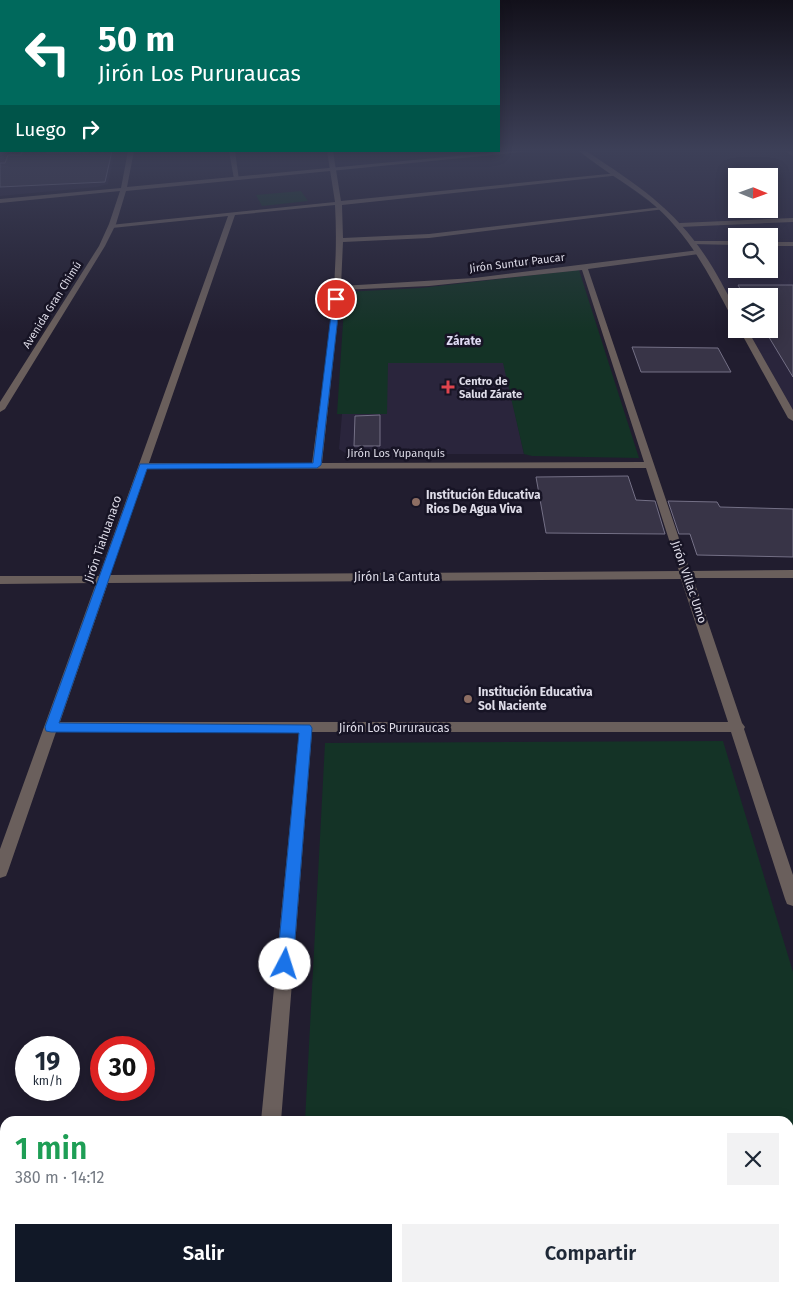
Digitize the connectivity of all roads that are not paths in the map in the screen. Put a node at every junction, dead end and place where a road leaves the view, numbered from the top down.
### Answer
1 (117, 211) edge
2 (268, 211) edge
3 (339, 211) edge
4 (642, 211) edge
5 (665, 211) edge
6 (232, 215) junction
7 (793, 220) edge
8 (680, 225) junction
9 (112, 226) junction
10 (340, 240) junction
11 (693, 243) junction
12 (728, 243) edge
13 (778, 244) edge
14 (793, 244) edge
15 (699, 252) junction
16 (584, 266) junction
17 (338, 288) junction
18 (728, 304) edge
19 (748, 338) edge
20 (0, 409) edge
21 (793, 418) edge
22 (317, 465) junction
23 (649, 465) junction
24 (143, 466) junction
25 (793, 574) edge
26 (686, 575) junction
27 (104, 579) junction
28 (0, 580) edge
29 (51, 727) junction
30 (738, 727) junction
31 (306, 728) junction
32 (0, 871) edge
33 (793, 899) edge
34 (271, 1116) edge

1 - 9 street, Avenida Gran Chimú
2 - 6 street
3 - 10 street
4 - 10 street
5 - 8 street
6 - 9 street
6 - 24 street, Jirón Tiahuanaco
7 - 8 street
8 - 11 street
9 - 20 street, Avenida Gran Chimú
10 - 17 street
11 - 12 street
11 - 15 street
13 - 14 street
15 - 16 street, Jirón Suntur Paucar
15 - 18 street
16 - 17 street, Jirón Suntur Paucar
16 - 23 street, Jirón Villac Umo
17 - 22 street
19 - 21 street
22 - 23 street, Jirón Los Yupanquis
22 - 24 street, Jirón Los Yupanquis
23 - 26 street, Jirón Villac Umo
24 - 27 street, Jirón Tiahuanaco
25 - 26 street, Jirón La Cantuta
26 - 27 street, Jirón La Cantuta
26 - 30 street, Jirón Villac Umo
27 - 28 street, Jirón La Cantuta
27 - 29 street, Jirón Tiahuanaco
29 - 31 street, Jirón Los Pururaucas
29 - 32 street, Jirón Tiahuanaco
30 - 31 street, Jirón Los Pururaucas
30 - 33 street, Jirón Villac Umo
31 - 34 street

